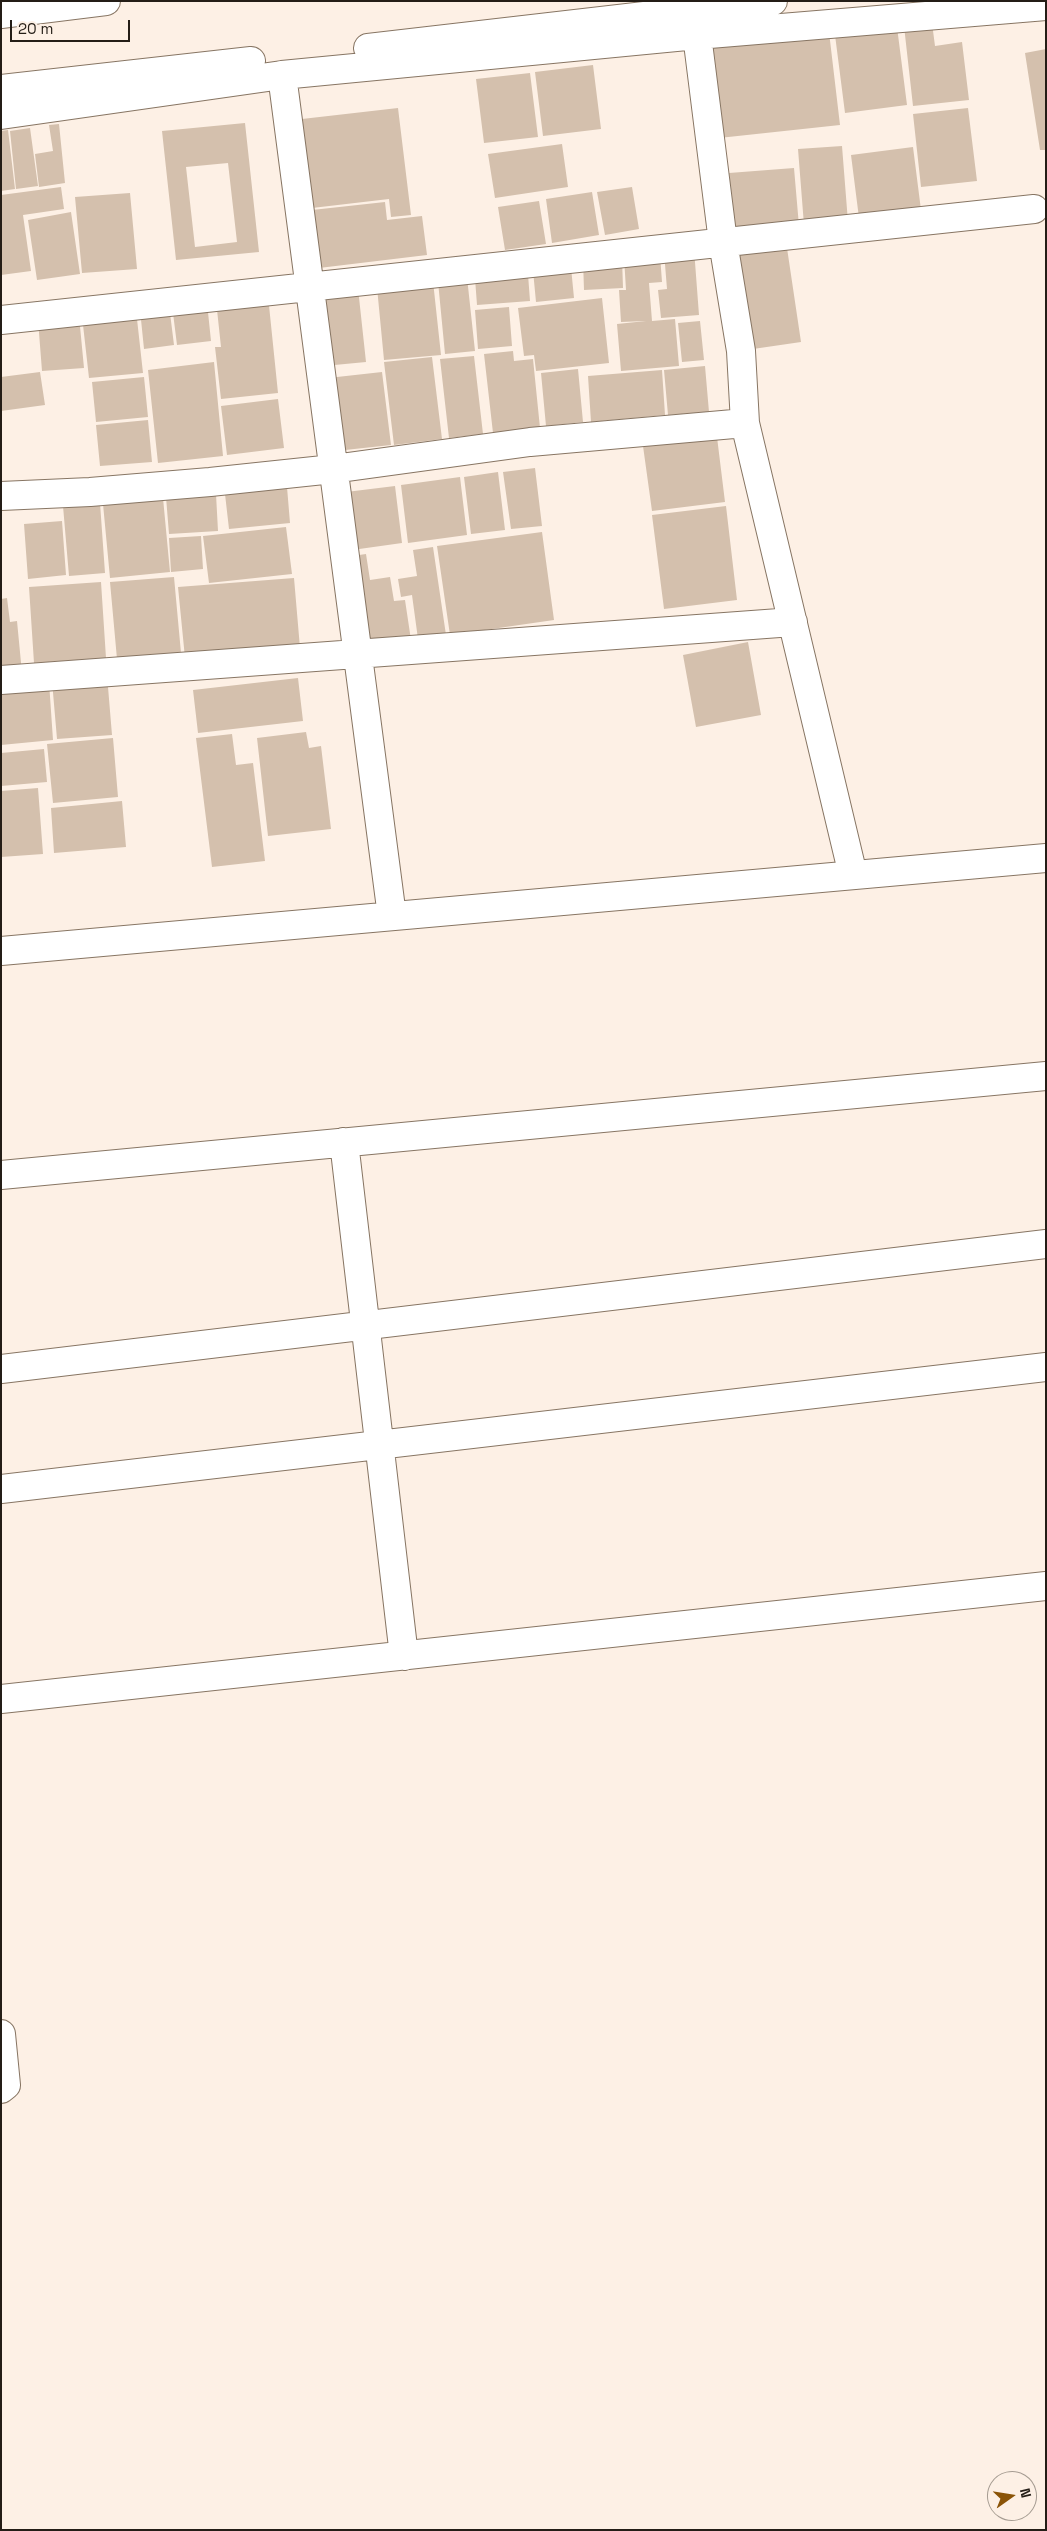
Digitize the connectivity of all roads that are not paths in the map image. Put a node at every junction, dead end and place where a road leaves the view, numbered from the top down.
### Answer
1 (106, 1) edge
2 (772, 1) edge
3 (1046, 6) edge
4 (1, 14) edge
5 (697, 35) junction
6 (282, 75) junction
7 (1, 89) edge
8 (1, 115) edge
9 (1034, 209) dead end
10 (723, 242) junction
11 (310, 286) junction
12 (1, 320) edge
13 (745, 423) junction
14 (333, 469) junction
15 (1, 496) edge
16 (793, 622) junction
17 (358, 654) junction
18 (1, 680) edge
19 (1046, 858) edge
20 (853, 875) junction
21 (392, 916) junction
22 (1, 951) edge
23 (1046, 1076) edge
24 (344, 1142) junction
25 (1, 1174) edge
26 (1046, 1244) edge
27 (365, 1326) junction
28 (1046, 1367) edge
29 (1, 1369) edge
30 (379, 1445) junction
31 (1, 1489) edge
32 (1046, 1586) edge
33 (404, 1656) junction
34 (1, 1699) edge
35 (1, 2034) edge
36 (1, 2089) edge

1 - 4 street
2 - 7 street
3 - 5 street
5 - 6 street
5 - 10 street
6 - 8 street
6 - 11 street
9 - 10 street
10 - 11 street
10 - 13 street
11 - 12 street
11 - 14 street
13 - 14 street
13 - 16 street
14 - 15 street
14 - 17 street
16 - 17 street
16 - 20 street
17 - 18 street
17 - 21 street
19 - 20 street
20 - 21 street
21 - 22 street
23 - 24 street
24 - 25 street
24 - 27 street
26 - 27 street
27 - 29 street
27 - 30 street
28 - 30 street
30 - 31 street
30 - 33 street
32 - 33 street
33 - 34 street
35 - 36 street

